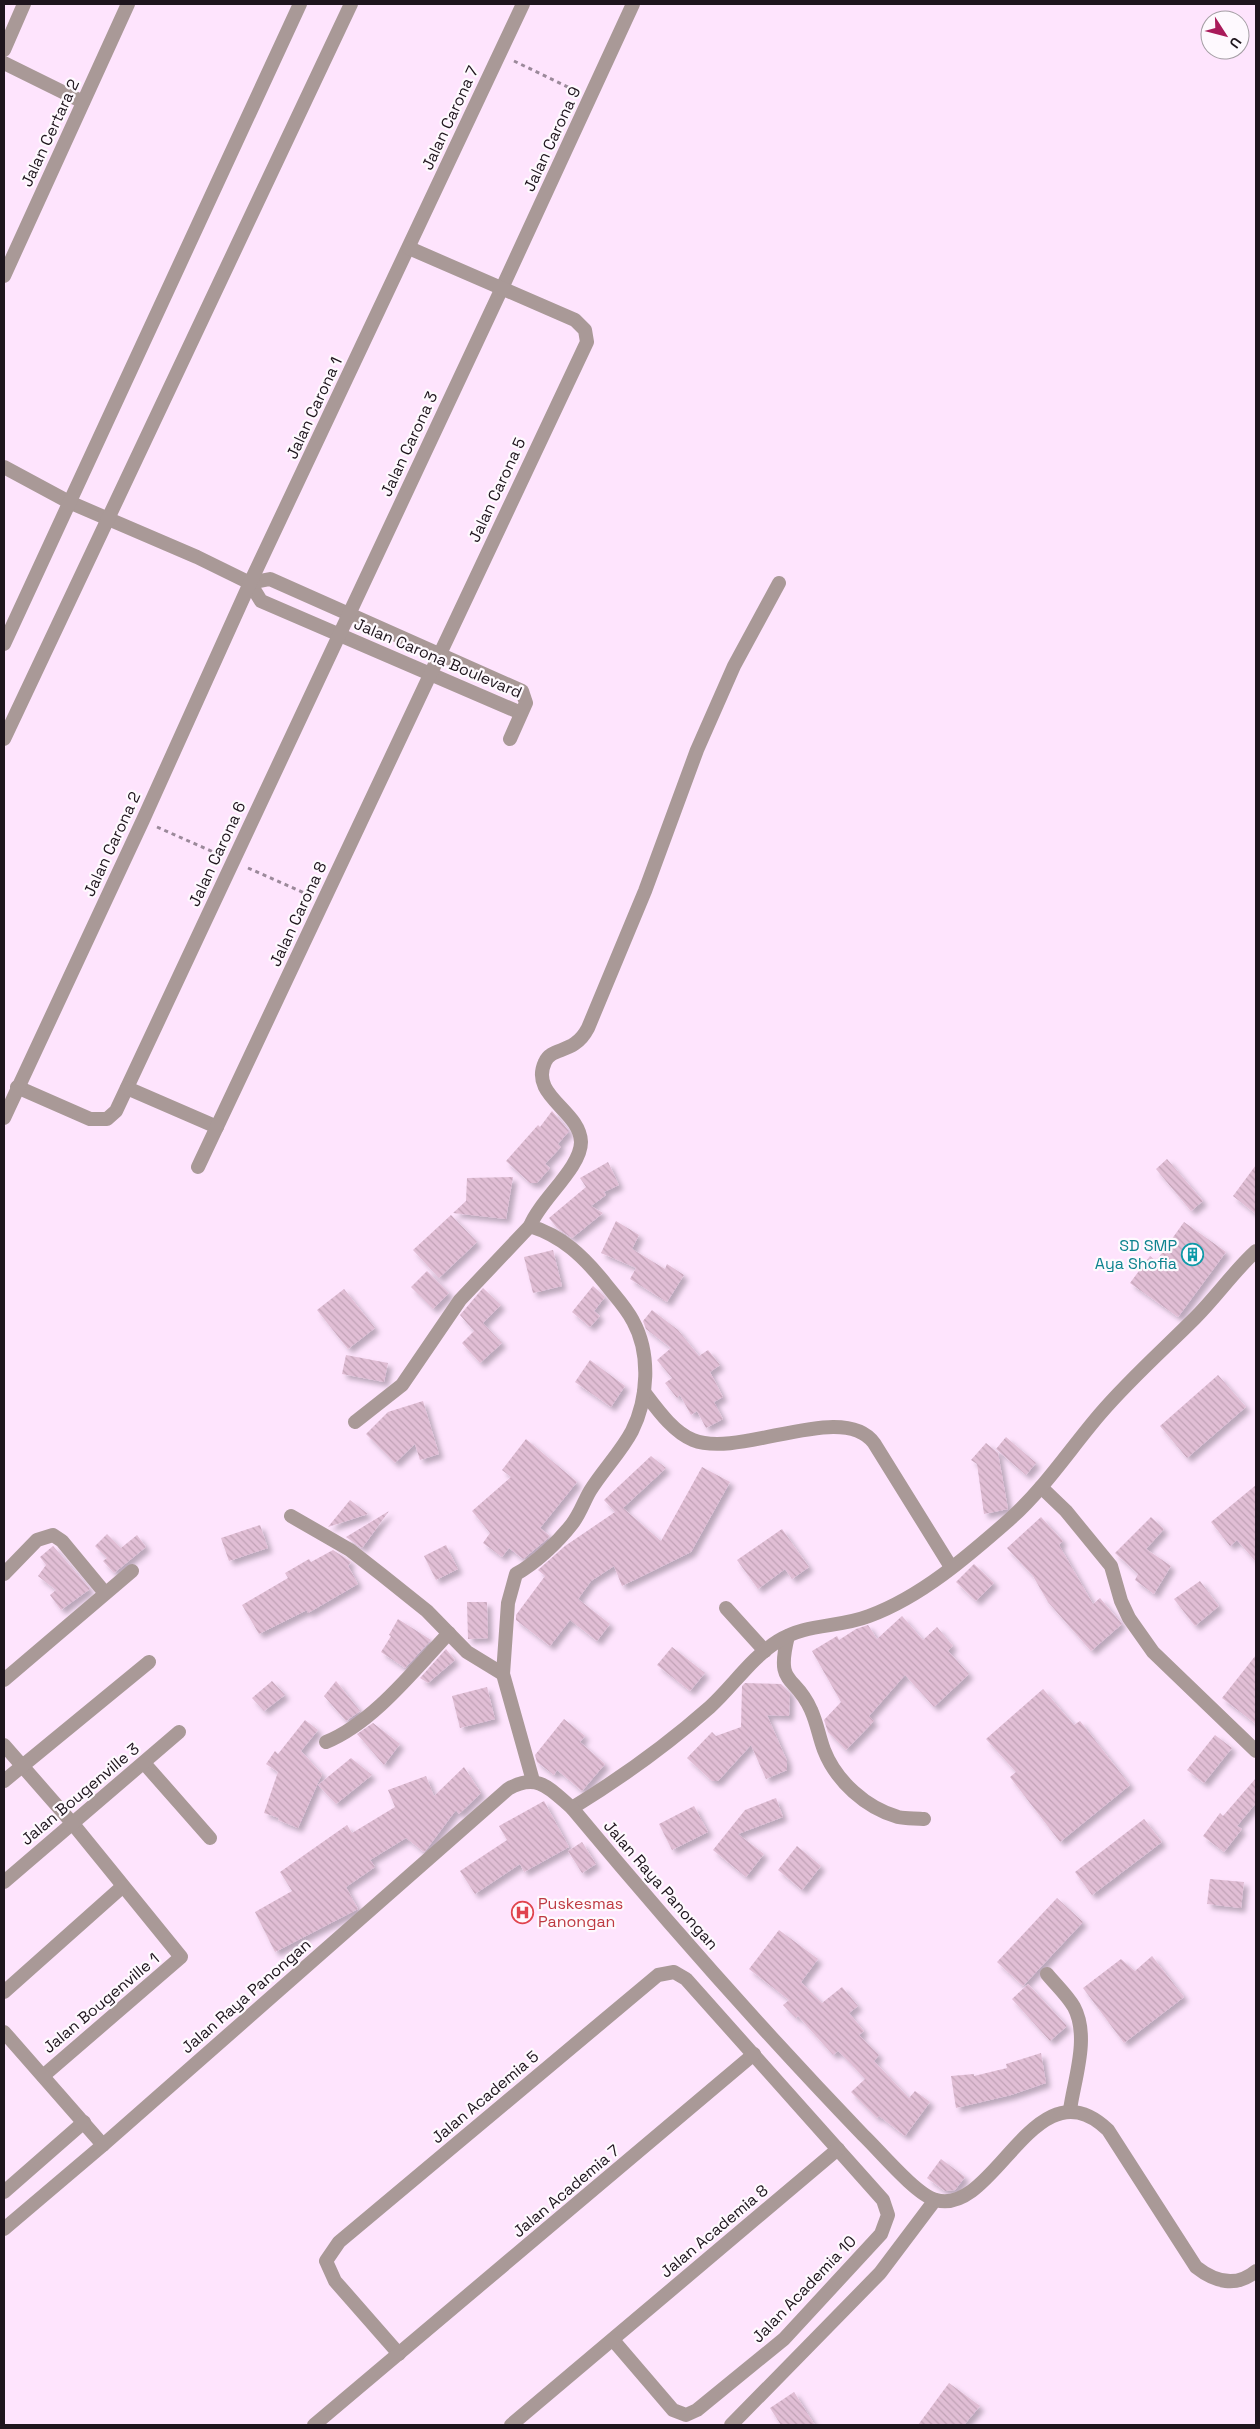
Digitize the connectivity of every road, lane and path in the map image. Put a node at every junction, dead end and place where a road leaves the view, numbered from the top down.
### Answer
1 (24, 4) edge
2 (128, 4) edge
3 (300, 4) edge
4 (351, 4) edge
5 (523, 4) edge
6 (633, 4) edge
7 (4, 50) edge
8 (500, 54) junction
9 (4, 63) edge
10 (590, 98) junction
11 (84, 102) junction
12 (409, 248) junction
13 (4, 276) edge
14 (502, 288) junction
15 (4, 467) edge
16 (69, 502) junction
17 (107, 518) junction
18 (250, 583) junction
19 (779, 583) dead end
20 (348, 614) junction
21 (338, 635) junction
22 (4, 644) edge
23 (439, 654) junction
24 (430, 675) junction
25 (521, 713) junction
26 (4, 739) edge
27 (510, 739) dead end
28 (17, 1087) junction
29 (127, 1088) junction
30 (4, 1118) edge
31 (217, 1126) junction
32 (198, 1167) dead end
33 (530, 1226) junction
34 (1256, 1251) edge
35 (644, 1392) junction
36 (355, 1422) dead end
37 (1041, 1487) junction
38 (292, 1516) dead end
39 (951, 1567) junction
40 (132, 1571) dead end
41 (4, 1574) edge
42 (105, 1593) junction
43 (726, 1608) dead end
44 (449, 1633) junction
45 (788, 1636) junction
46 (765, 1650) junction
47 (149, 1662) dead end
48 (503, 1674) junction
49 (4, 1680) edge
50 (179, 1732) dead end
51 (326, 1742) dead end
52 (4, 1745) edge
53 (1256, 1751) edge
54 (144, 1763) junction
55 (21, 1766) junction
56 (533, 1780) junction
57 (4, 1781) edge
58 (572, 1808) junction
59 (924, 1819) dead end
60 (72, 1824) junction
61 (210, 1838) dead end
62 (4, 1882) edge
63 (122, 1887) junction
64 (1047, 1974) dead end
65 (4, 1992) edge
66 (4, 2032) edge
67 (754, 2054) junction
68 (42, 2076) junction
69 (1070, 2110) junction
70 (84, 2122) junction
71 (103, 2145) junction
72 (838, 2149) junction
73 (4, 2192) edge
74 (936, 2200) junction
75 (4, 2229) edge
76 (1256, 2271) edge
77 (613, 2340) junction
78 (399, 2354) junction
79 (314, 2425) edge
80 (511, 2425) edge
81 (731, 2425) edge

1 - 7 street
2 - 11 street, Jalan Certara 2
3 - 16 street
4 - 17 street
5 - 8 street, Jalan Carona 7
6 - 10 street, Jalan Carona 9
8 - 10 path
8 - 12 street, Jalan Carona 7
9 - 11 street
10 - 14 street, Jalan Carona 9
11 - 13 street, Jalan Certara 2
12 - 14 street
12 - 18 street, Jalan Carona 1
14 - 20 street, Jalan Carona 3
14 - 23 street, Jalan Carona 5
15 - 16 street, Jalan Carona Boulevard
16 - 17 street, Jalan Carona Boulevard
16 - 22 street
17 - 18 street, Jalan Carona Boulevard
17 - 26 street
18 - 20 street, Jalan Carona Boulevard
18 - 21 street, Jalan Carona Boulevard
18 - 28 street, Jalan Carona 2
19 - 33 street
20 - 21 street, Jalan Carona 3
20 - 23 street, Jalan Carona Boulevard
21 - 24 street, Jalan Carona Boulevard
21 - 29 street, Jalan Carona 6
23 - 24 street, Jalan Carona 5
23 - 25 street, Jalan Carona Boulevard
24 - 25 street, Jalan Carona Boulevard
24 - 31 street, Jalan Carona 8
25 - 27 street
28 - 29 street, Jalan Carona 6
28 - 30 street, Jalan Carona 2
29 - 31 street
31 - 32 street, Jalan Carona 8
33 - 35 street
33 - 36 street
34 - 37 street
35 - 39 street
35 - 48 street
37 - 39 street
37 - 53 street
38 - 44 street
39 - 45 street
40 - 42 street
41 - 42 street
42 - 49 street
43 - 46 street
44 - 48 street
44 - 51 street
45 - 46 street
45 - 59 street
46 - 58 street
47 - 55 street
48 - 56 street
50 - 54 street, Jalan Bougenville 3
52 - 55 street
54 - 60 street, Jalan Bougenville 3
54 - 61 street
55 - 57 street
55 - 60 street
56 - 58 street, Jalan Raya Panongan
56 - 71 street, Jalan Raya Panongan
58 - 74 street, Jalan Raya Panongan
60 - 62 street, Jalan Bougenville 3
60 - 63 street
63 - 65 street
63 - 68 street, Jalan Bougenville 1
64 - 69 street
66 - 68 street
67 - 72 street
67 - 78 street, Jalan Academia 7
67 - 78 street, Jalan Academia 5
68 - 70 street
69 - 74 street
69 - 76 street
70 - 71 street
70 - 73 street
71 - 75 street, Jalan Raya Panongan
72 - 77 street, Jalan Academia 8
72 - 77 street, Jalan Academia 10
74 - 81 street
77 - 80 street, Jalan Academia 8
78 - 79 street, Jalan Academia 7

